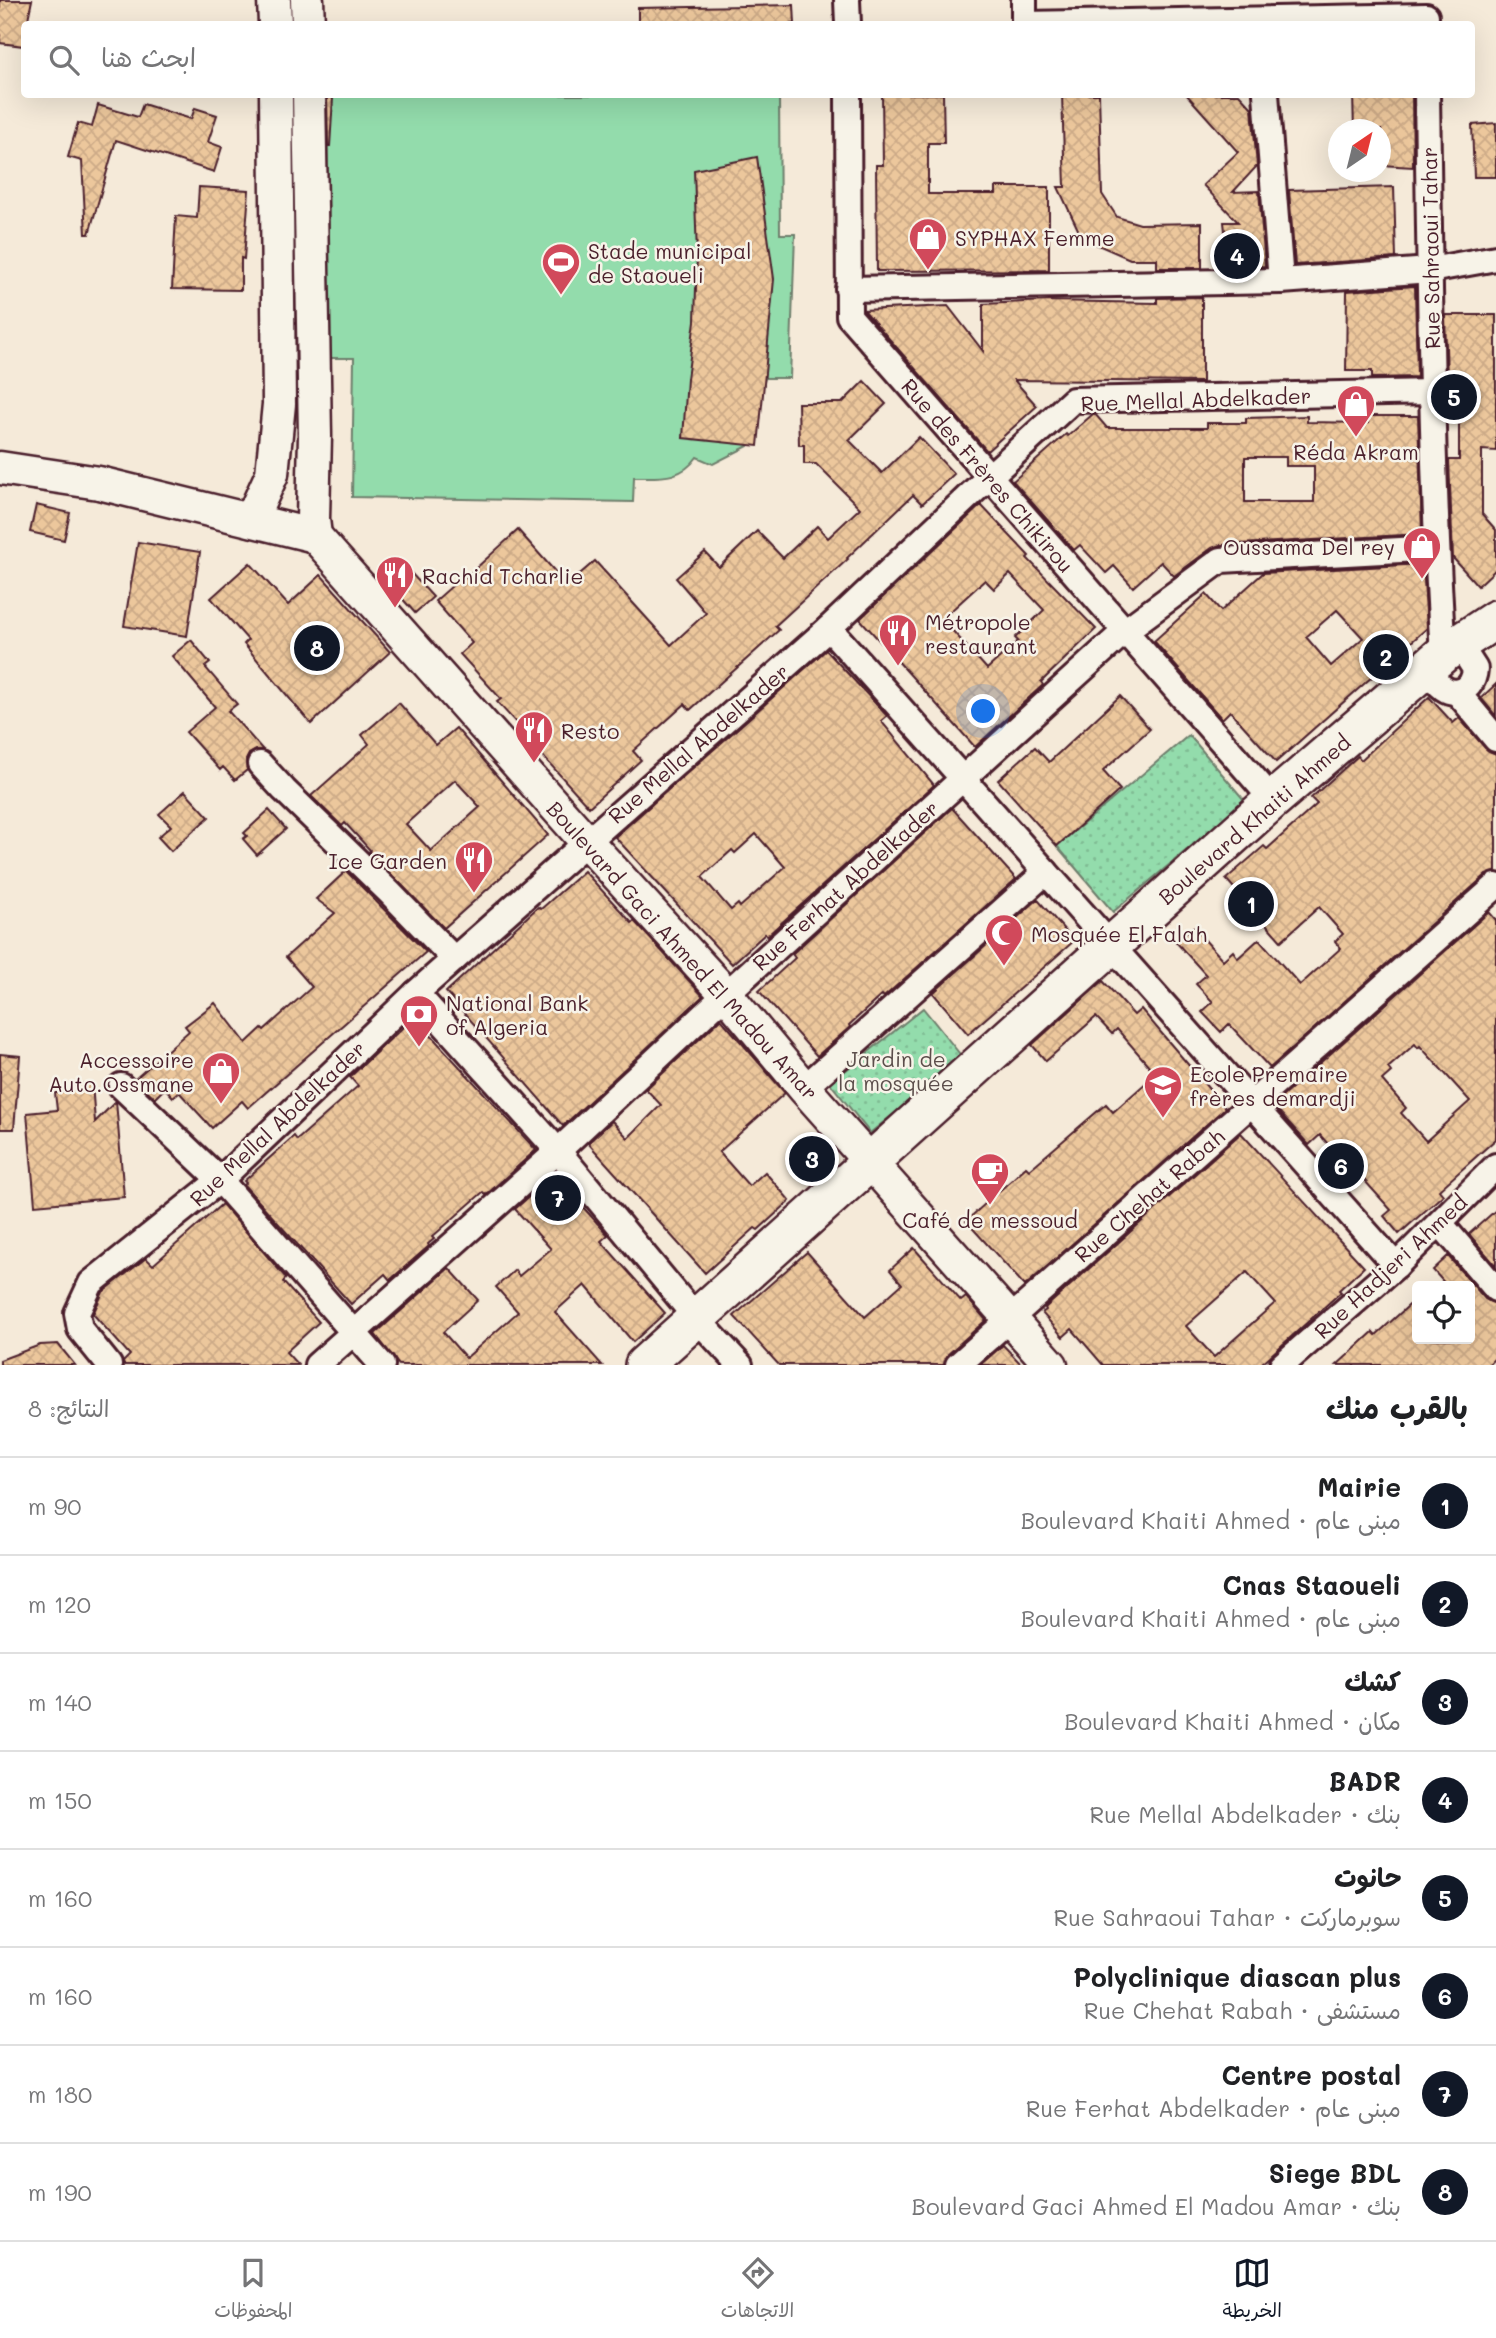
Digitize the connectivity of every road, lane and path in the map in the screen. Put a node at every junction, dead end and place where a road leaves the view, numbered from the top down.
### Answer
1 (274, 0) edge
2 (307, 0) edge
3 (847, 0) edge
4 (1024, 0) edge
5 (1426, 14) edge
6 (275, 21) edge
7 (307, 21) edge
8 (848, 21) edge
9 (1025, 21) edge
10 (1297, 21) edge
11 (276, 98) edge
12 (309, 98) edge
13 (848, 98) edge
14 (1266, 98) edge
15 (1427, 98) edge
16 (1496, 258) edge
17 (1430, 270) junction
18 (1281, 281) junction
19 (848, 289) junction
20 (1432, 392) junction
21 (0, 468) edge
22 (989, 477) junction
23 (251, 520) junction
24 (315, 536) junction
25 (1436, 548) junction
26 (1496, 619) edge
27 (829, 628) junction
28 (1126, 630) junction
29 (1445, 653) junction
30 (1457, 692) junction
31 (1496, 739) edge
32 (260, 764) dead end
33 (963, 778) junction
34 (1273, 800) junction
35 (586, 841) junction
36 (1046, 872) junction
37 (1496, 886) edge
38 (1110, 944) junction
39 (454, 959) junction
40 (416, 993) junction
41 (726, 993) junction
42 (121, 1086) dead end
43 (804, 1087) junction
44 (1252, 1104) junction
45 (558, 1151) junction
46 (870, 1162) junction
47 (1496, 1166) edge
48 (220, 1180) junction
49 (1440, 1223) junction
50 (1396, 1266) junction
51 (1496, 1289) edge
52 (1009, 1318) junction
53 (697, 1319) junction
54 (354, 1332) junction
55 (109, 1365) edge
56 (317, 1365) edge
57 (382, 1365) edge
58 (643, 1365) edge
59 (740, 1365) edge
60 (958, 1365) edge
61 (1051, 1365) edge
62 (1282, 1365) edge

1 - 6 main road
2 - 7 main road
3 - 8 street
4 - 9 street
5 - 10 street
11 - 23 main road
12 - 24 main road
13 - 19 street, Rue des Frères Chikirou
14 - 18 street
15 - 17 street, Rue Sahraoui Tahar
16 - 17 street
17 - 18 street
17 - 20 street, Rue Sahraoui Tahar
18 - 19 street
19 - 22 street, Rue des Frères Chikirou
20 - 22 street, Rue Mellal Abdelkader
20 - 25 street, Rue Sahraoui Tahar
21 - 23 main road
22 - 27 street, Rue Mellal Abdelkader
22 - 28 street, Rue des Frères Chikirou
23 - 24 main road
24 - 35 main road, Boulevard Gaci Ahmed El Madou Amar
25 - 28 street, Rue Ferhat Abdelkader
25 - 29 street, Rue Sahraoui Tahar
26 - 29 highway, Boulevard Khaiti Ahmed
27 - 33 street
27 - 35 street, Rue Mellal Abdelkader
28 - 33 street, Rue Ferhat Abdelkader
28 - 34 street, Rue des Frères Chikirou
29 - 30 street
29 - 30 street
29 - 34 highway, Boulevard Khaiti Ahmed
30 - 31 street
32 - 39 street
33 - 36 street
33 - 41 street, Rue Ferhat Abdelkader
34 - 38 highway, Boulevard Khaiti Ahmed
35 - 39 street, Rue Mellal Abdelkader
35 - 41 main road, Boulevard Gaci Ahmed El Madou Amar
36 - 38 street
36 - 43 street
37 - 44 street, Rue Chehat Rabah
38 - 44 street
38 - 46 highway, Boulevard Khaiti Ahmed
39 - 40 street, Rue Mellal Abdelkader
40 - 45 street
40 - 48 street, Rue Mellal Abdelkader
41 - 43 main road, Boulevard Gaci Ahmed El Madou Amar
41 - 45 street, Rue Ferhat Abdelkader
42 - 48 street
43 - 46 main road, Boulevard Gaci Ahmed El Madou Amar
44 - 50 street
44 - 52 street, Rue Chehat Rabah
45 - 53 street
45 - 54 street, Rue Ferhat Abdelkader
46 - 52 main road, Boulevard Gaci Ahmed El Madou Amar
46 - 53 highway, Boulevard Khaiti Ahmed
47 - 49 street, Rue Hadjeri Ahmed
48 - 54 street
48 - 55 street, Rue Mellal Abdelkader
49 - 50 street, Rue Hadjeri Ahmed
49 - 51 street
50 - 62 street, Rue Hadjeri Ahmed
52 - 60 street, Rue Chehat Rabah
52 - 61 main road, Boulevard Gaci Ahmed El Madou Amar
53 - 58 highway, Boulevard Khaiti Ahmed
53 - 59 street
54 - 56 street, Rue Ferhat Abdelkader
54 - 57 street

